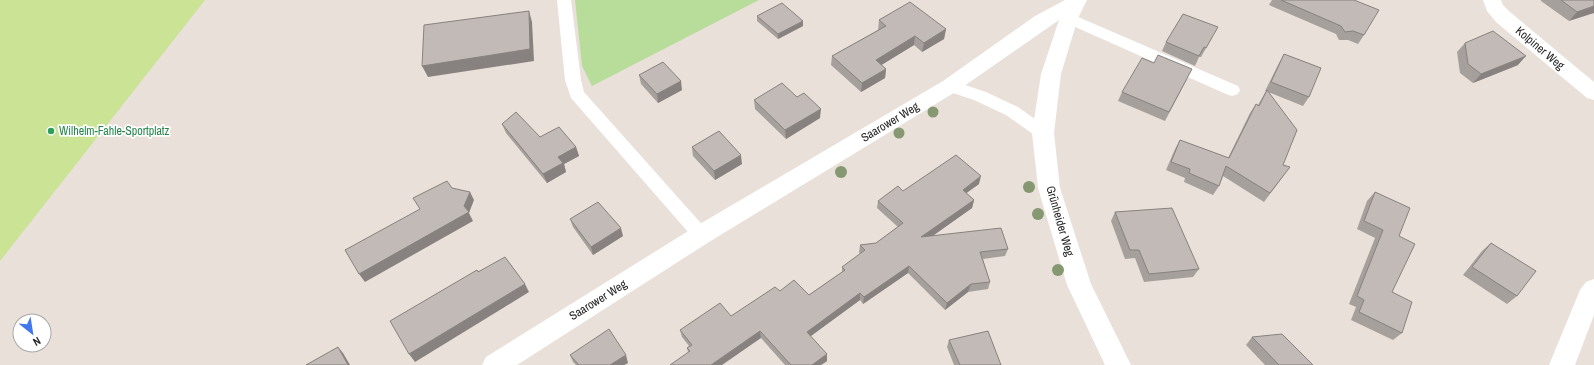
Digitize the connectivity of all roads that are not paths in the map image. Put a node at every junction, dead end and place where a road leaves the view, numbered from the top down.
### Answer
1 (564, 0) edge
2 (1492, 0) edge
3 (1074, 7) edge
4 (950, 86) junction
5 (1232, 90) dead end
6 (1594, 93) edge
7 (1043, 133) junction
8 (701, 235) junction
9 (1594, 289) edge
10 (495, 365) edge
11 (1118, 365) edge
12 (1562, 365) edge

1 - 8 lane
2 - 6 street, Kolpiner Weg
3 - 4 street, Saarower Weg
3 - 5 lane
3 - 7 street, Grünheider Weg
4 - 7 lane
4 - 8 street, Saarower Weg
7 - 11 street, Grünheider Weg
8 - 10 street, Saarower Weg
9 - 12 street

